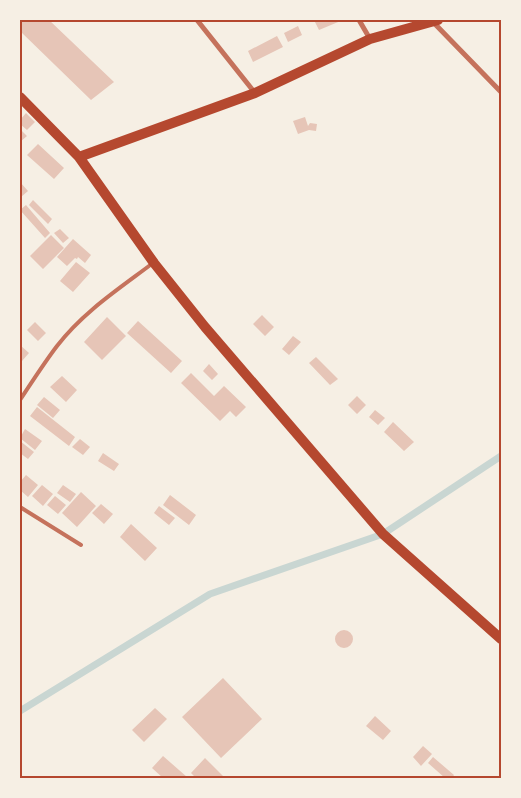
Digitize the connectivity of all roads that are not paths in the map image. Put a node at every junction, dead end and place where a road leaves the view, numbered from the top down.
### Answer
1 (197, 20) edge
2 (359, 20) edge
3 (435, 21) edge
4 (370, 39) junction
5 (501, 92) edge
6 (255, 93) junction
7 (20, 97) edge
8 (79, 157) junction
9 (154, 263) junction
10 (20, 400) edge
11 (20, 507) edge
12 (81, 545) dead end
13 (501, 639) edge

1 - 6 street
2 - 4 street
3 - 4 main road
3 - 5 street
4 - 6 main road
6 - 8 main road
7 - 8 main road
8 - 9 main road
9 - 10 lane
9 - 13 main road
11 - 12 lane

